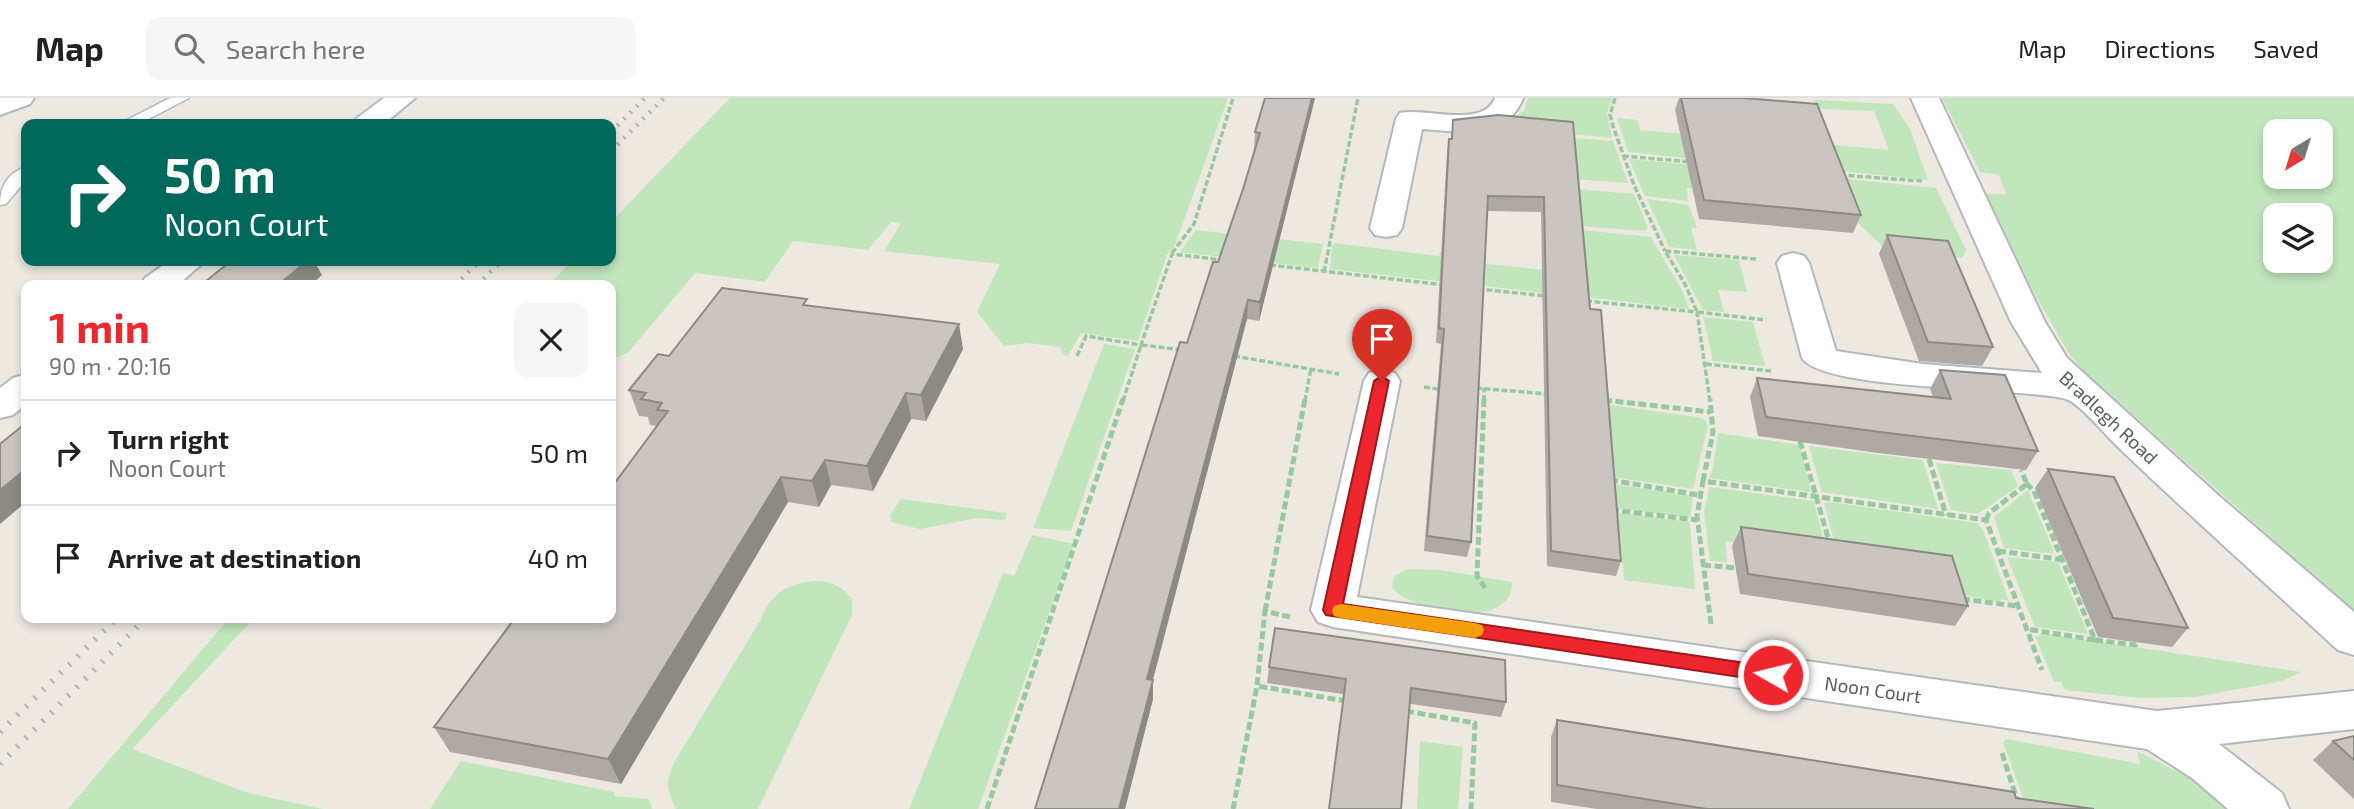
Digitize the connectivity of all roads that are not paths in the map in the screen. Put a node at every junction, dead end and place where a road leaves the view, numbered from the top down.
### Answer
1 (182, 98) edge
2 (401, 98) edge
3 (1510, 98) edge
4 (1925, 98) edge
5 (138, 119) edge
6 (373, 119) edge
7 (21, 176) edge
8 (0, 200) edge
9 (1386, 228) dead end
10 (1793, 263) road end
11 (182, 266) edge
12 (164, 280) edge
13 (1382, 381) road end
14 (2077, 388) junction
15 (21, 390) edge
16 (0, 406) edge
17 (2354, 638) edge
18 (2354, 710) edge
19 (2157, 731) junction
20 (2264, 809) edge

1 - 5 lane
2 - 6 street
3 - 9 street
4 - 14 street, Bradlegh Road
7 - 8 lane
10 - 14 street
11 - 12 street
13 - 19 street, Noon Court
14 - 17 street, Bradlegh Road
15 - 16 street
18 - 19 street, Noon Court
19 - 20 street

